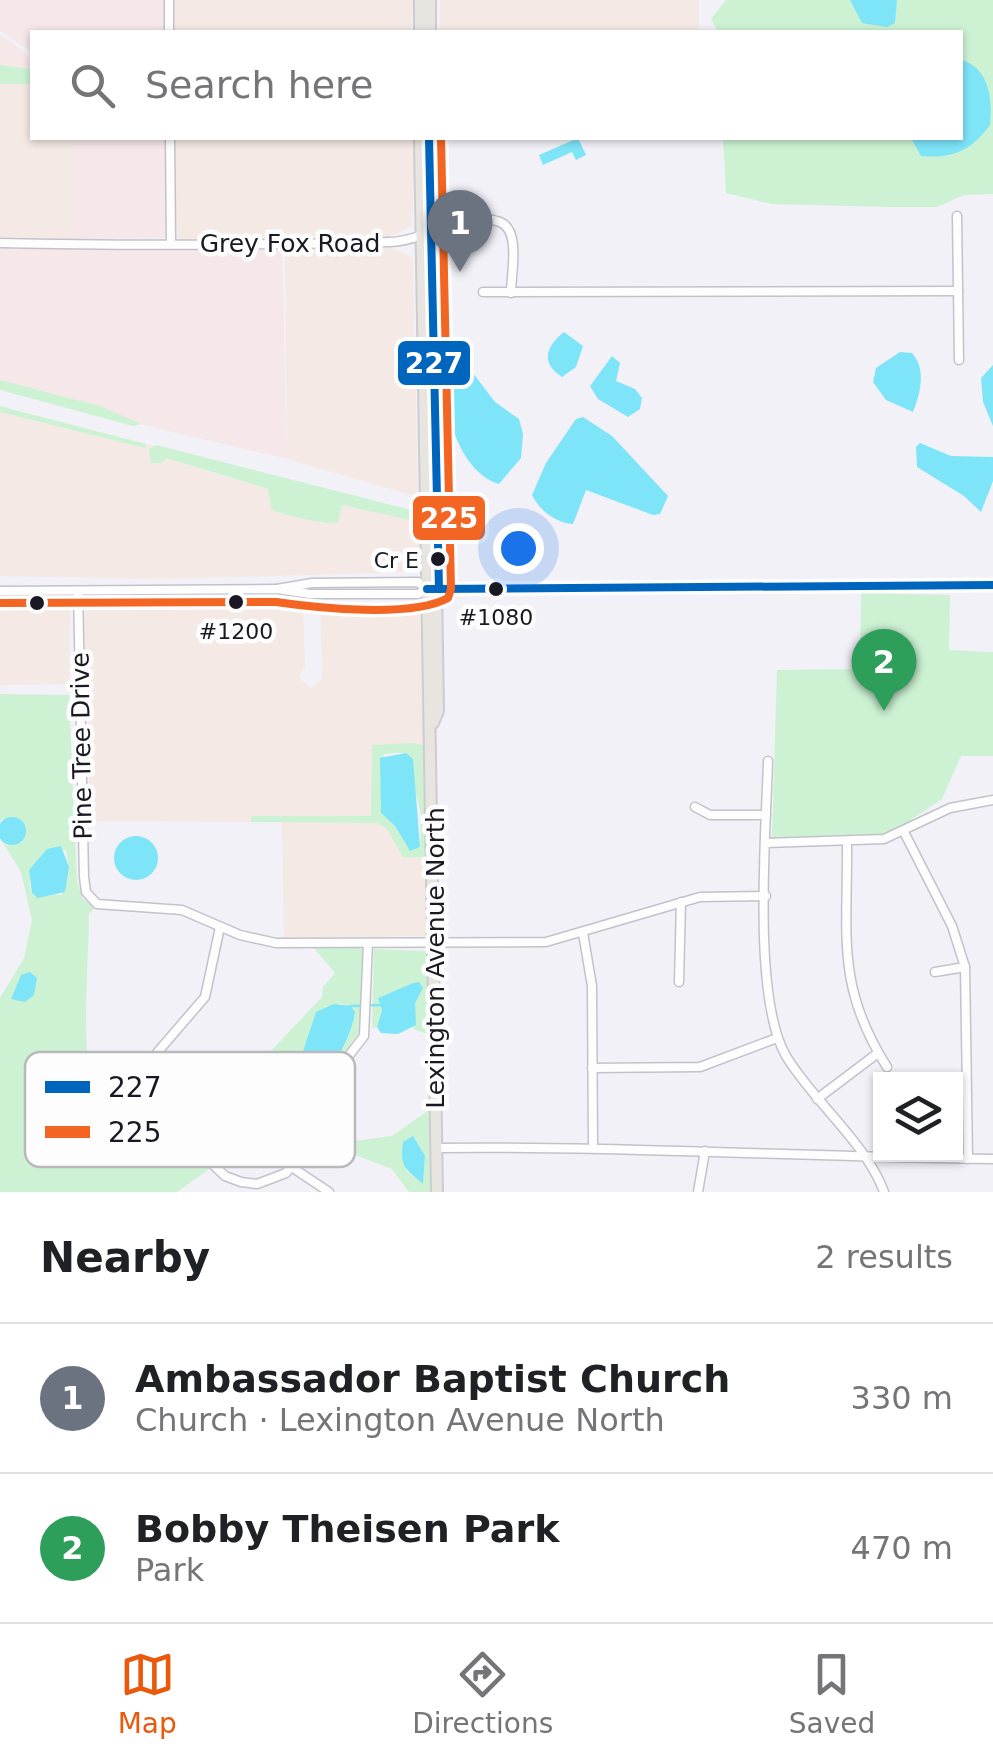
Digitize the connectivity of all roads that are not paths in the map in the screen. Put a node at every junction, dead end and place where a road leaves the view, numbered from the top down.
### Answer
1 (169, 0) edge
2 (420, 0) edge
3 (430, 0) edge
4 (170, 30) edge
5 (420, 30) edge
6 (430, 30) edge
7 (170, 140) edge
8 (420, 140) edge
9 (429, 140) edge
10 (957, 216) dead end
11 (425, 237) junction
12 (0, 243) edge
13 (171, 244) junction
14 (958, 291) junction
15 (483, 292) dead end
16 (511, 292) junction
17 (959, 360) dead end
18 (993, 585) edge
19 (433, 589) junction
20 (78, 590) junction
21 (0, 591) edge
22 (768, 761) dead end
23 (993, 800) edge
24 (695, 807) dead end
25 (766, 815) junction
26 (904, 832) junction
27 (766, 842) junction
28 (847, 842) junction
29 (766, 896) junction
30 (682, 902) junction
31 (220, 926) junction
32 (583, 933) junction
33 (368, 943) junction
34 (435, 943) junction
35 (965, 967) junction
36 (935, 972) dead end
37 (680, 982) dead end
38 (777, 1038) junction
39 (159, 1052) edge
40 (351, 1052) edge
41 (878, 1052) junction
42 (887, 1067) dead end
43 (592, 1068) junction
44 (817, 1099) junction
45 (593, 1147) junction
46 (437, 1148) junction
47 (705, 1151) junction
48 (862, 1158) junction
49 (968, 1159) junction
50 (993, 1159) edge
51 (219, 1167) edge
52 (293, 1168) joint
53 (234, 1180) junction
54 (230, 1192) edge
55 (329, 1192) edge
56 (437, 1192) edge
57 (698, 1192) edge
58 (884, 1192) edge

1 - 4 street
2 - 5 main road
3 - 6 main road
7 - 13 street
8 - 11 main road, Lexington Avenue North
9 - 11 main road, Lexington Avenue North
10 - 14 street
11 - 13 street, Grey Fox Road
11 - 16 street, Grey Fox Road
11 - 19 main road, Lexington Avenue North
12 - 13 street, Grey Fox Road
14 - 16 street
14 - 17 street
15 - 16 street
18 - 19 street
19 - 20 street
19 - 34 main road, Lexington Avenue North
20 - 21 street
20 - 31 street, Pine Tree Drive
22 - 25 street
23 - 26 street
24 - 25 street
25 - 27 street
26 - 28 street
26 - 35 street
27 - 28 street
27 - 29 street
28 - 41 street
29 - 30 street
29 - 38 street
30 - 32 street
30 - 37 street
31 - 33 street
31 - 39 street
32 - 34 street
32 - 43 street
33 - 34 street
33 - 40 street
34 - 46 main road, Lexington Avenue North
35 - 36 street
35 - 49 street
38 - 43 street
38 - 44 street
41 - 42 street
41 - 44 street
43 - 45 street
44 - 48 street
45 - 46 street
45 - 47 street
46 - 56 main road, Lexington Avenue North
47 - 48 street
47 - 57 street
48 - 49 street
48 - 58 street
49 - 50 street
51 - 53 street
52 - 53 street
52 - 55 street
53 - 54 street

